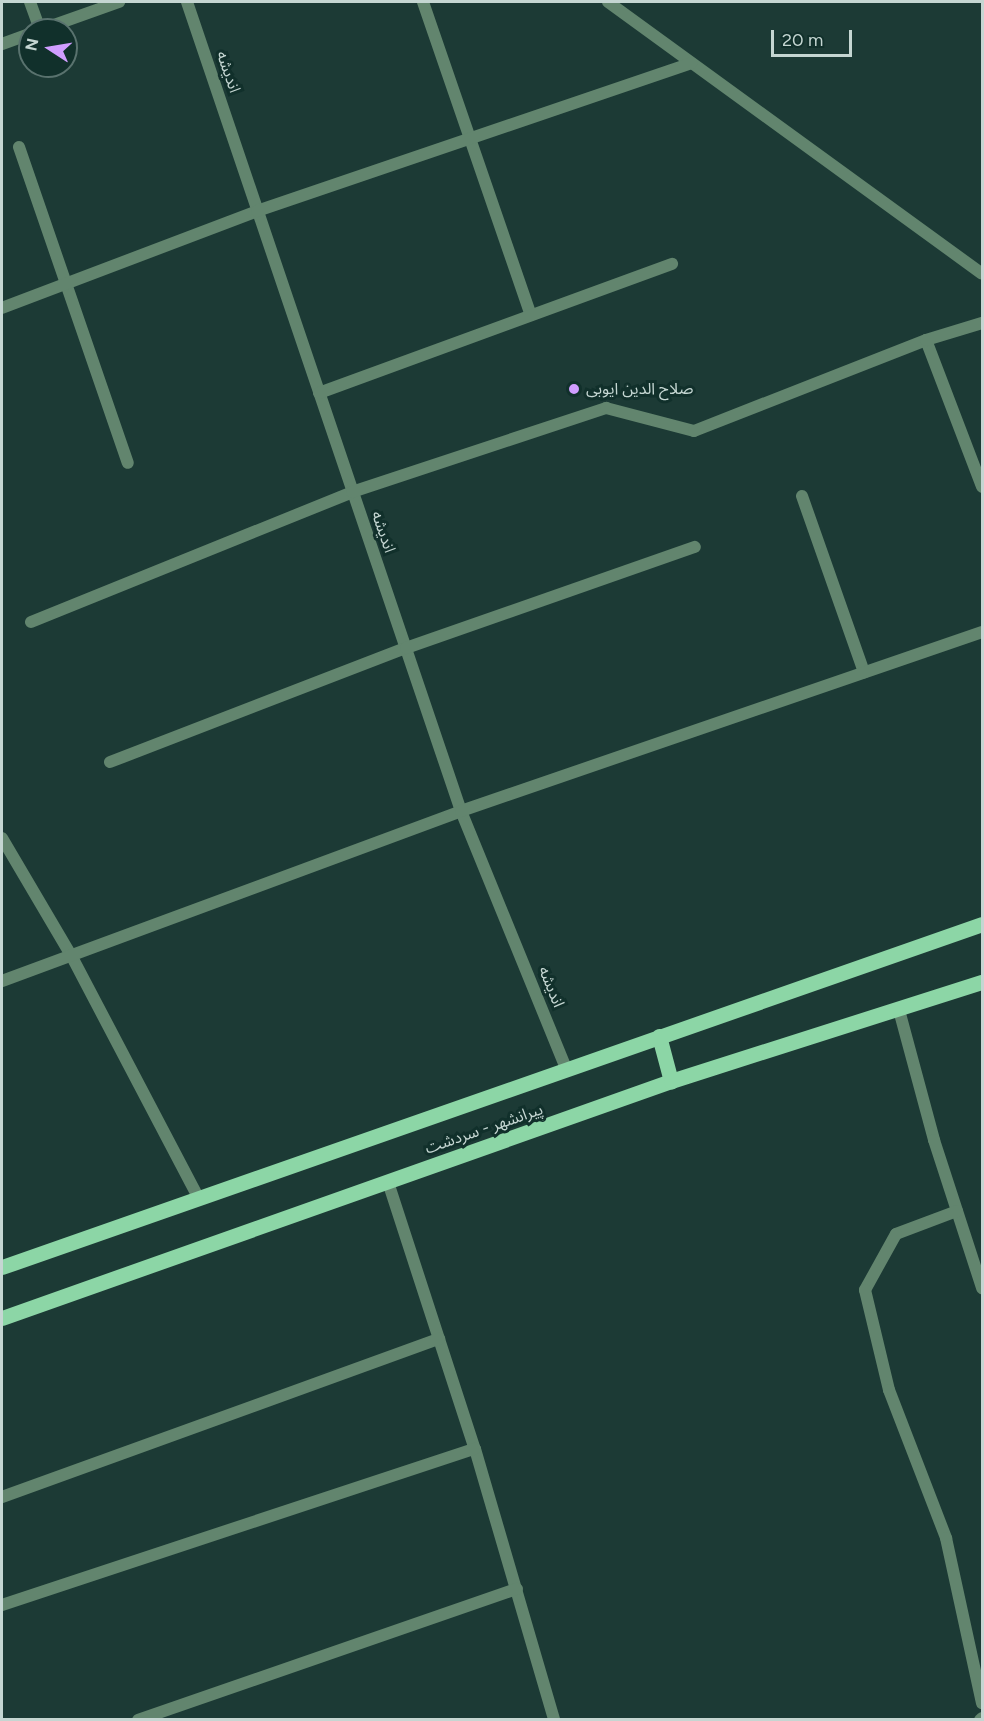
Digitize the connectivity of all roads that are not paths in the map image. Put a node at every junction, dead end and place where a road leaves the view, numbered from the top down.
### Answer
1 (30, 2) edge
2 (119, 2) edge
3 (187, 2) edge
4 (423, 2) edge
5 (608, 2) edge
6 (36, 18) edge
7 (74, 18) edge
8 (18, 38) edge
9 (2, 44) edge
10 (692, 63) junction
11 (472, 138) junction
12 (19, 147) dead end
13 (257, 211) junction
14 (672, 264) dead end
15 (982, 274) edge
16 (67, 283) junction
17 (2, 308) edge
18 (531, 315) junction
19 (982, 323) edge
20 (926, 339) junction
21 (319, 393) junction
22 (128, 463) dead end
23 (982, 487) edge
24 (352, 492) junction
25 (802, 496) dead end
26 (694, 547) dead end
27 (31, 622) dead end
28 (982, 632) edge
29 (406, 648) junction
30 (864, 672) junction
31 (110, 762) dead end
32 (461, 812) junction
33 (2, 838) edge
34 (982, 924) edge
35 (71, 955) junction
36 (2, 981) edge
37 (982, 982) edge
38 (899, 1010) junction
39 (659, 1036) junction
40 (566, 1068) junction
41 (671, 1081) junction
42 (388, 1182) junction
43 (198, 1197) junction
44 (957, 1211) junction
45 (2, 1267) edge
46 (982, 1288) edge
47 (2, 1318) edge
48 (439, 1339) junction
49 (475, 1449) junction
50 (2, 1497) edge
51 (517, 1588) junction
52 (2, 1605) edge
53 (982, 1703) edge
54 (138, 1719) edge
55 (554, 1719) edge

1 - 6 street
2 - 7 street
3 - 13 street, اندیشه
4 - 11 street
5 - 10 street
8 - 9 street
10 - 11 street
10 - 15 street
11 - 13 street
11 - 18 street
12 - 16 street
13 - 16 street
13 - 21 street, اندیشه
14 - 18 street
16 - 17 street
16 - 22 street
18 - 21 street
19 - 20 street
20 - 23 street
20 - 24 street
21 - 24 street, اندیشه
24 - 27 street
24 - 29 street, اندیشه
25 - 30 street
26 - 29 street
28 - 30 street
29 - 31 street
29 - 32 street, اندیشه
30 - 32 street
32 - 35 street
32 - 40 street, اندیشه
33 - 35 street
34 - 39 main road
35 - 36 street
35 - 43 street
37 - 38 main road, پیرانشهر - سردشت
38 - 41 main road, پیرانشهر - سردشت
38 - 44 street
39 - 40 main road
39 - 41 main road
40 - 43 main road
41 - 42 main road, پیرانشهر - سردشت
42 - 47 main road, پیرانشهر - سردشت
42 - 48 street
43 - 45 main road
44 - 46 street
44 - 53 street
48 - 49 street
48 - 50 street
49 - 51 street
49 - 52 street
51 - 54 street
51 - 55 street

